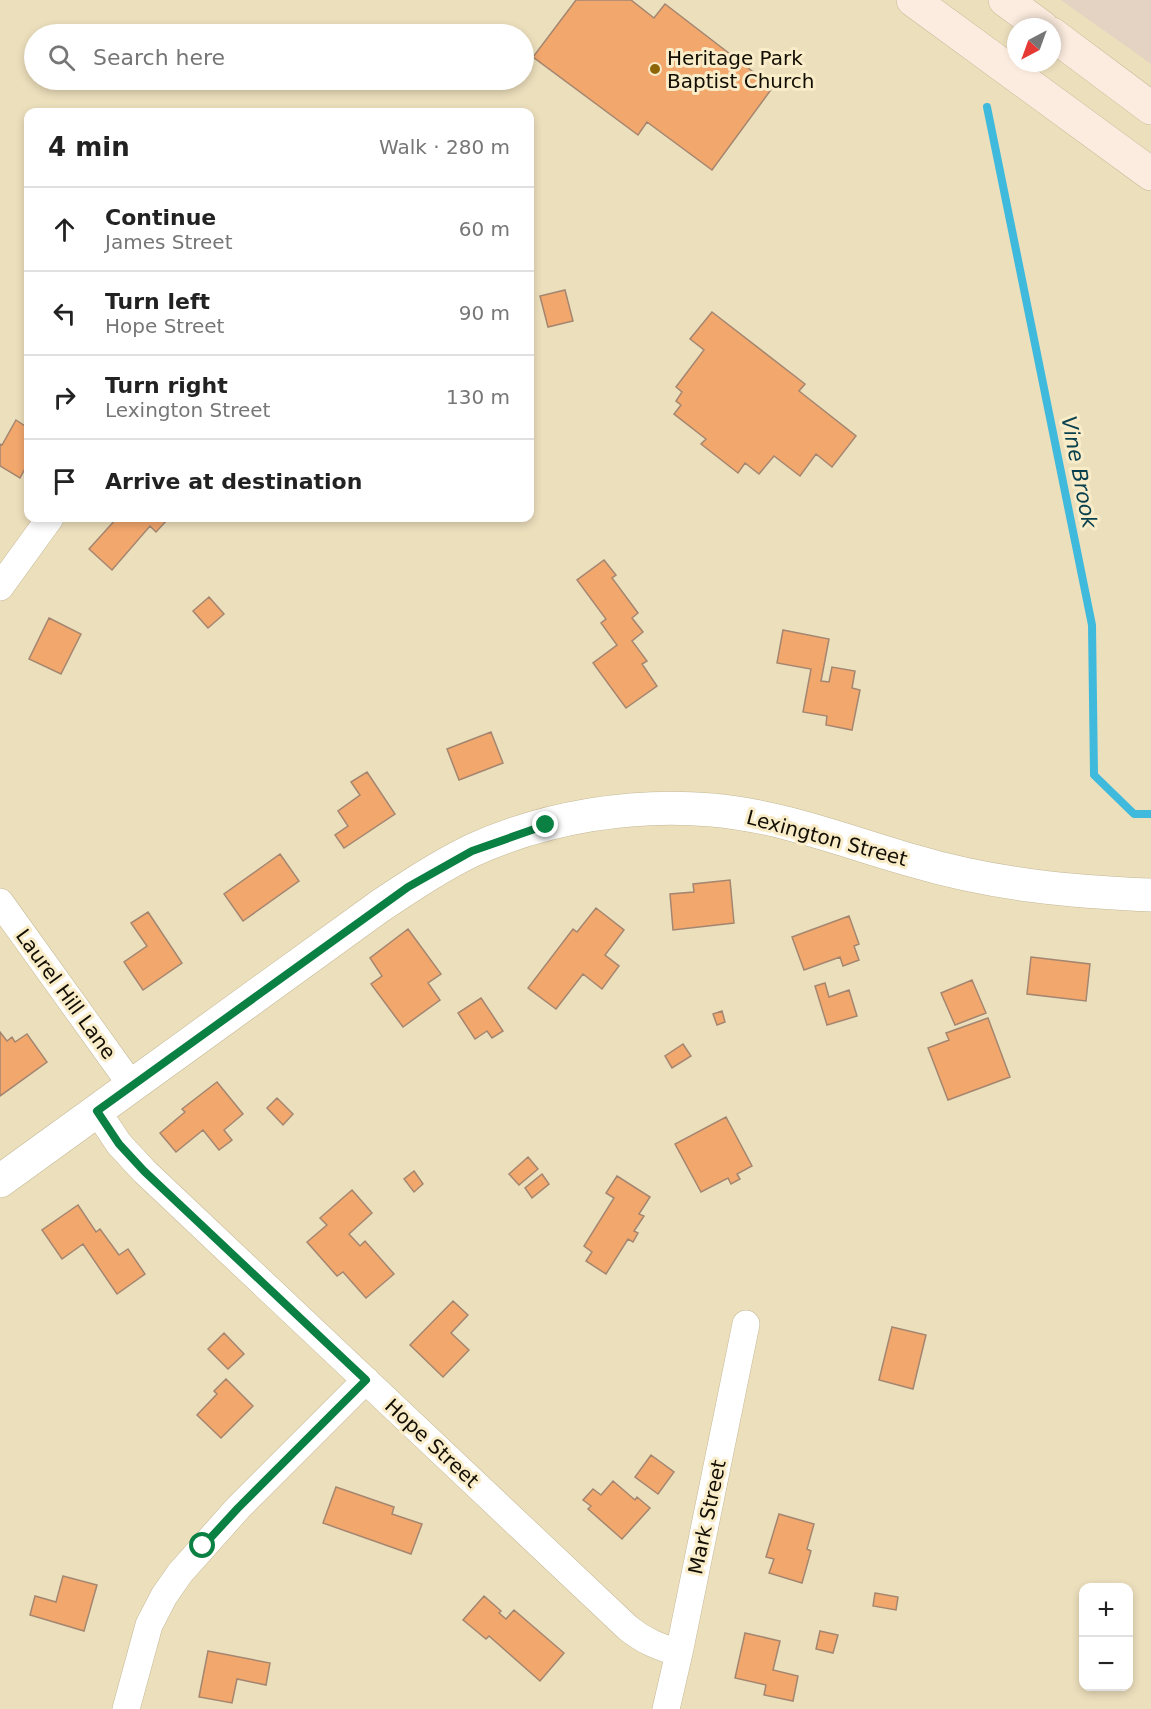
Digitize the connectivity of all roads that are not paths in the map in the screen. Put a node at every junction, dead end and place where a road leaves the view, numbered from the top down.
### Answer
1 (913, 0) edge
2 (1005, 0) edge
3 (1030, 18) edge
4 (1061, 41) edge
5 (1151, 108) edge
6 (1151, 174) edge
7 (47, 522) edge
8 (0, 587) edge
9 (1151, 895) edge
10 (0, 902) edge
11 (132, 1086) junction
12 (97, 1111) junction
13 (0, 1182) edge
14 (746, 1324) dead end
15 (366, 1380) junction
16 (679, 1653) junction
17 (126, 1709) edge
18 (666, 1709) edge

1 - 6 main road
2 - 3 main road
4 - 5 main road
7 - 8 street
9 - 11 street, Lexington Street
10 - 11 street, Laurel Hill Lane
11 - 12 street, Lexington Street
12 - 13 street, Lexington Street
12 - 15 street, Hope Street
14 - 16 street, Mark Street
15 - 16 street, Hope Street
15 - 17 street
16 - 18 street, Mark Street

